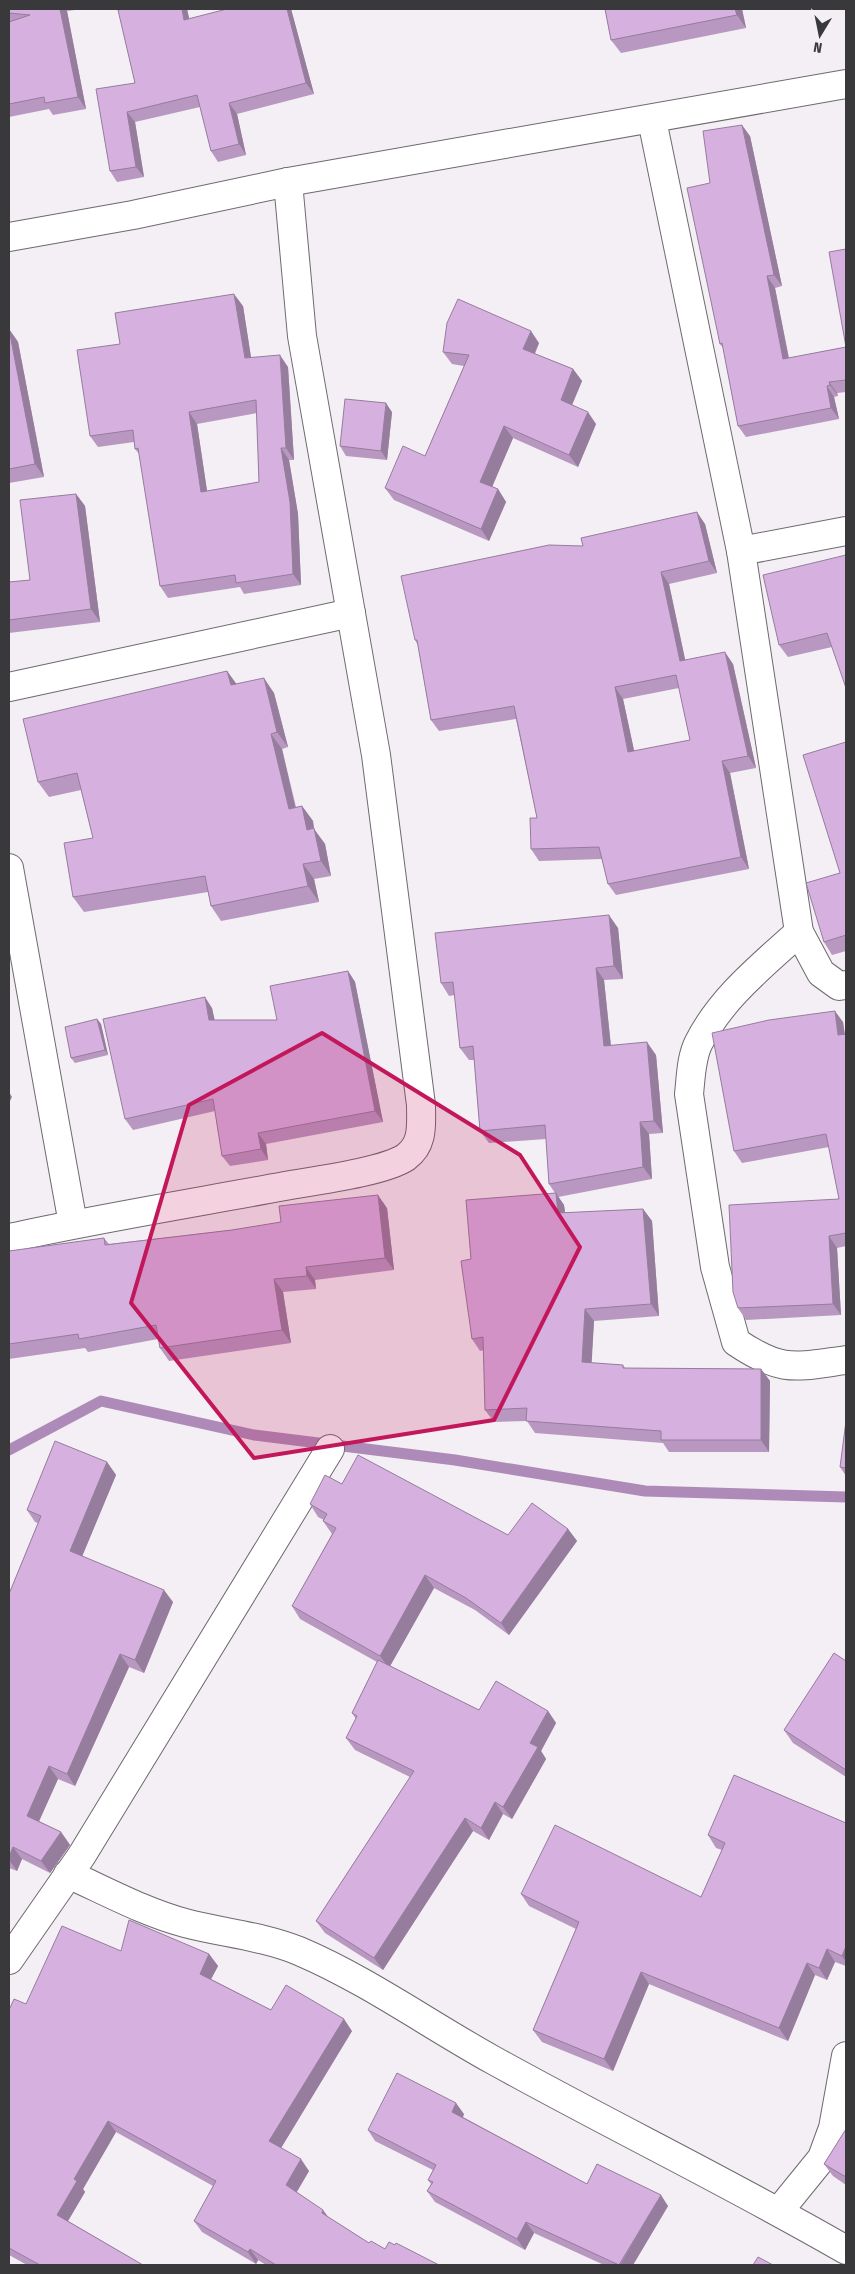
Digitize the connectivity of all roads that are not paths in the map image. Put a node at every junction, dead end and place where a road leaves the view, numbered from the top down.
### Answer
1 (846, 84) edge
2 (652, 120) junction
3 (288, 182) junction
4 (9, 237) edge
5 (846, 531) edge
6 (741, 551) junction
7 (351, 612) junction
8 (9, 687) edge
9 (9, 868) edge
10 (799, 932) junction
11 (846, 985) edge
12 (73, 1224) junction
13 (9, 1238) edge
14 (846, 1360) edge
15 (330, 1449) dead end
16 (68, 1874) junction
17 (9, 1960) edge
18 (846, 2056) edge
19 (779, 2211) junction
20 (846, 2250) edge

1 - 2 street
2 - 3 street
2 - 6 street
3 - 4 street
3 - 7 street
5 - 6 street
6 - 10 street
7 - 8 street
7 - 12 street
9 - 12 street
10 - 11 street
10 - 14 street
12 - 13 street
15 - 16 street
16 - 17 street
16 - 19 street
18 - 19 street
19 - 20 street

